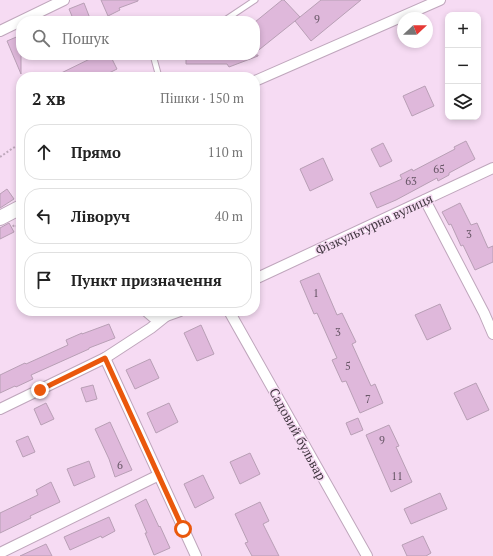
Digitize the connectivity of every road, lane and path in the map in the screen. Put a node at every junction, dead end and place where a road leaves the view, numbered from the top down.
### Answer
1 (64, 0) edge
2 (255, 0) edge
3 (440, 0) edge
4 (31, 16) edge
5 (231, 16) edge
6 (16, 23) edge
7 (0, 31) edge
8 (154, 60) edge
9 (158, 72) edge
10 (260, 79) edge
11 (16, 146) edge
12 (0, 157) edge
13 (493, 168) edge
14 (425, 200) junction
15 (16, 210) edge
16 (0, 218) edge
17 (260, 277) edge
18 (489, 311) edge
19 (152, 316) edge
20 (166, 316) joint
21 (232, 316) edge
22 (493, 334) edge
23 (105, 358) junction
24 (0, 409) edge
25 (159, 475) junction
26 (0, 553) edge
27 (196, 556) edge
28 (367, 556) edge

1 - 4 street
2 - 5 lane
3 - 10 street
6 - 7 street
8 - 9 lane
11 - 12 path
13 - 14 street, Фізкультурна вулиця
14 - 17 street, Фізкультурна вулиця
14 - 18 street
15 - 16 street
18 - 22 street
19 - 20 street
20 - 23 street
21 - 28 street, Садовий бульвар
23 - 24 street
23 - 25 street
25 - 26 street
25 - 27 street

